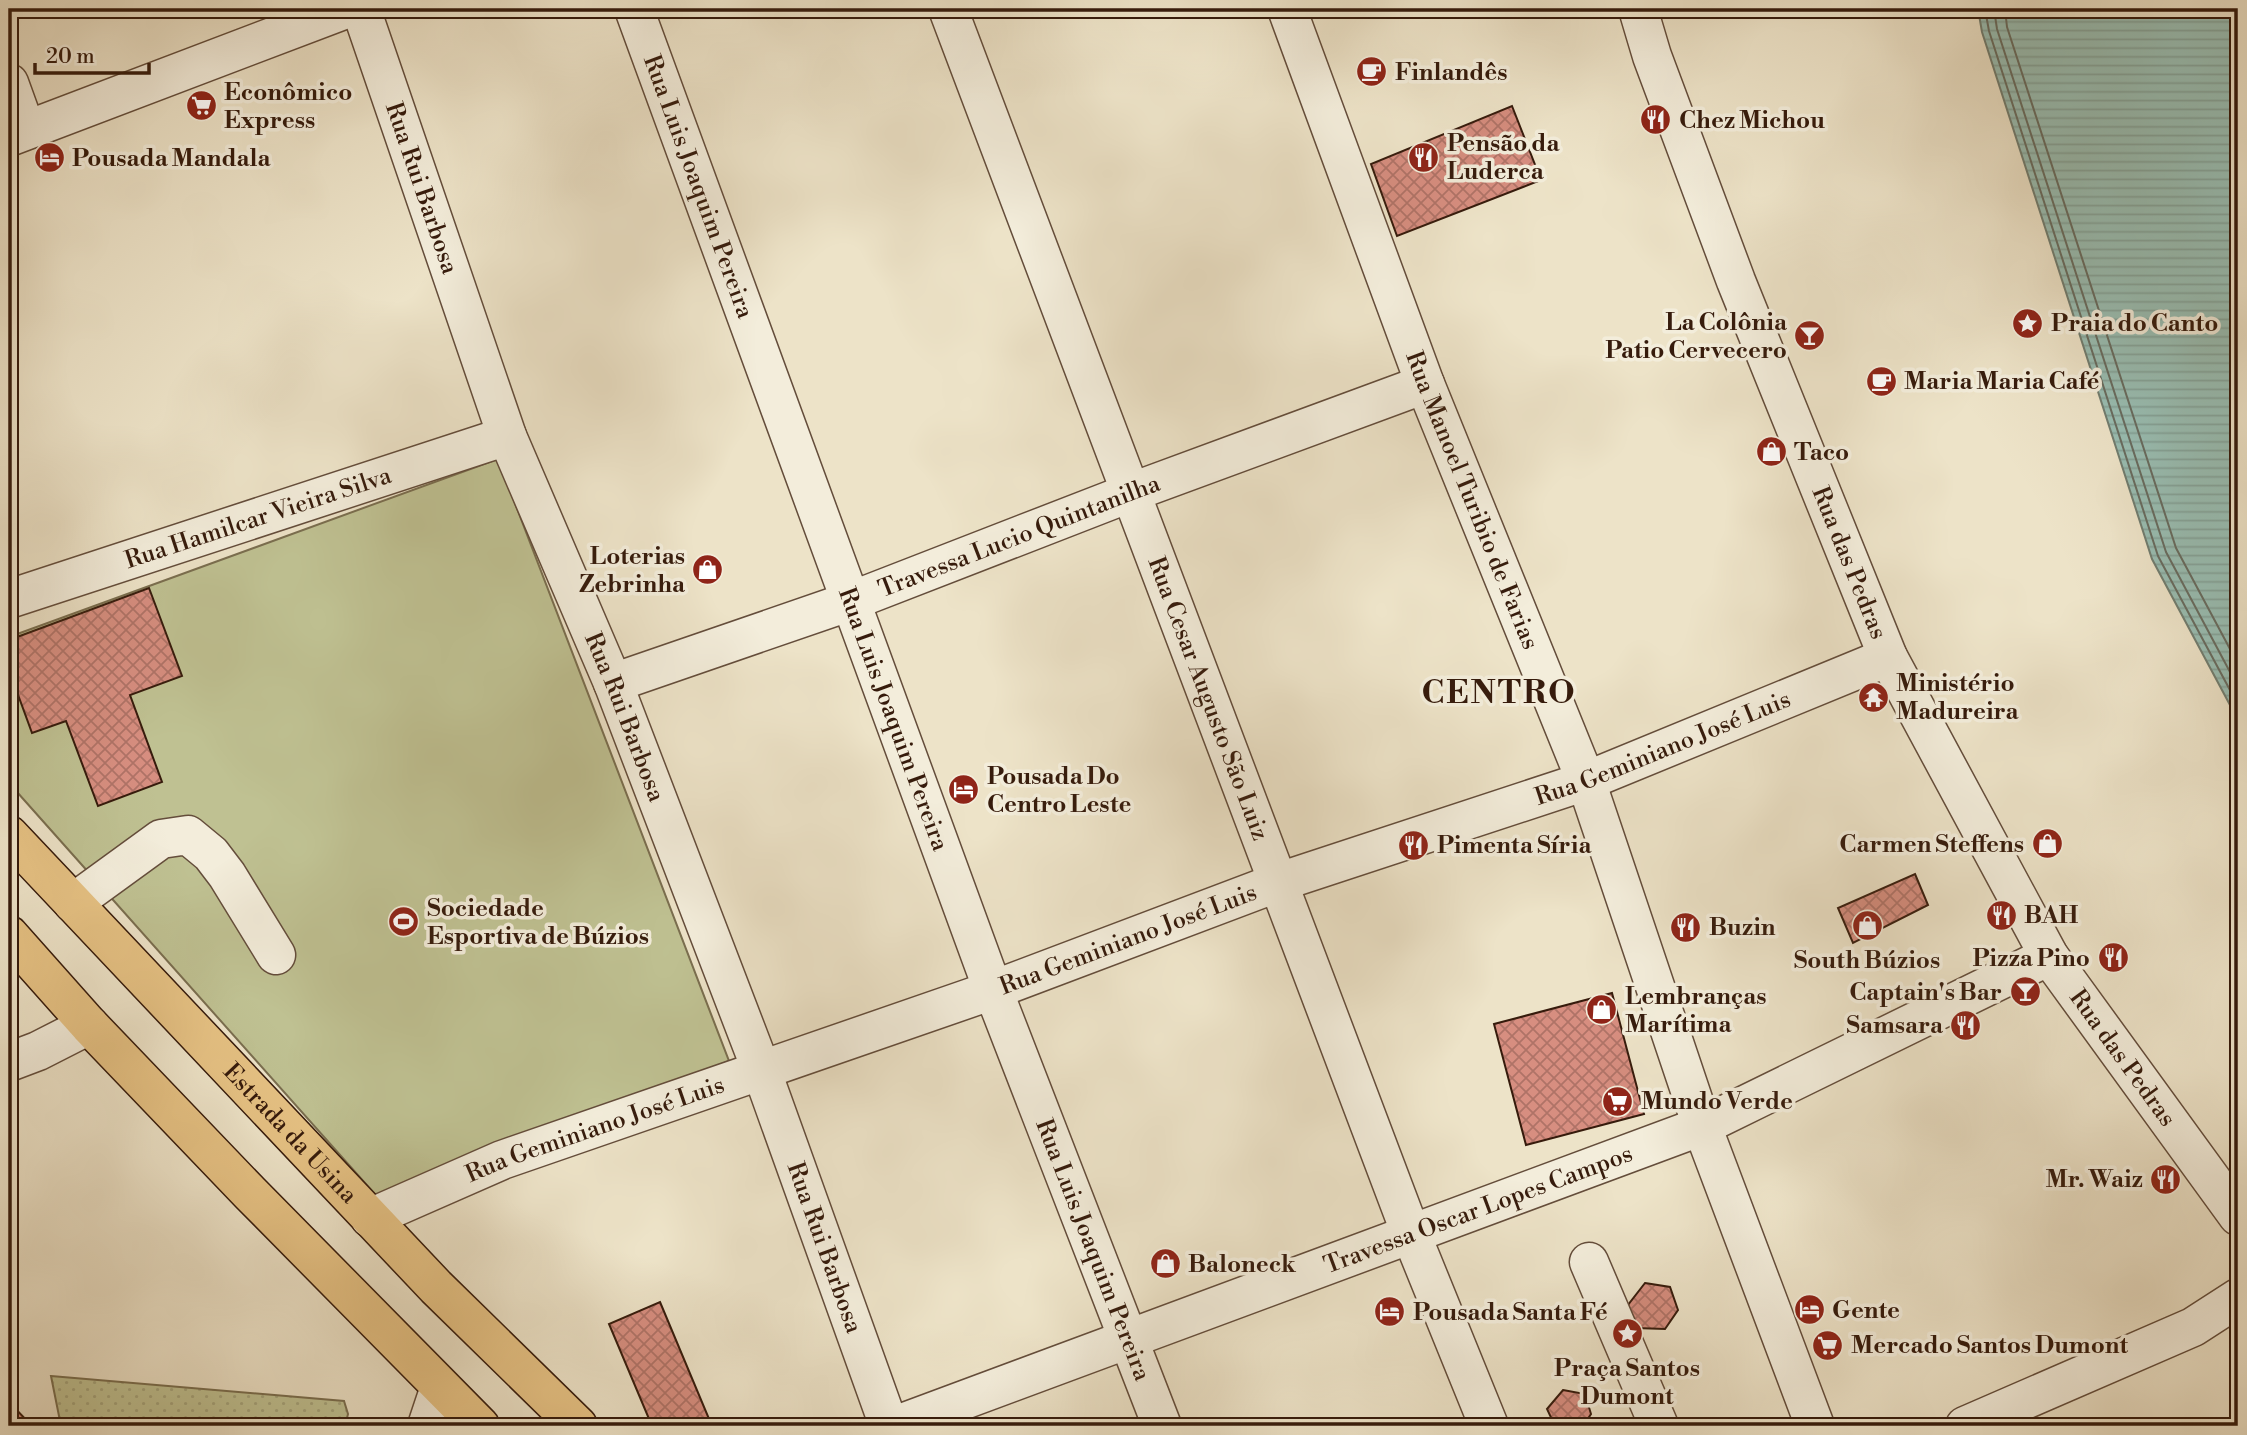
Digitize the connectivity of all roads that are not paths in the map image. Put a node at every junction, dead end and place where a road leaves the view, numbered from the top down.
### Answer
1 (346, 9) edge
2 (361, 9) edge
3 (634, 9) edge
4 (948, 9) edge
5 (1287, 9) edge
6 (1638, 9) edge
7 (9, 83) edge
8 (18, 134) edge
9 (1425, 384) junction
10 (507, 436) junction
11 (1132, 492) junction
12 (9, 599) edge
13 (851, 601) junction
14 (1888, 657) junction
15 (613, 683) junction
16 (1586, 781) junction
17 (9, 835) edge
18 (1279, 882) junction
19 (74, 903) junction
20 (9, 935) edge
21 (276, 955) dead end
22 (2049, 956) junction
23 (993, 990) junction
24 (89, 1026) junction
25 (9, 1062) edge
26 (761, 1069) junction
27 (1702, 1126) junction
28 (2238, 1216) edge
29 (370, 1218) junction
30 (1411, 1234) junction
31 (1589, 1262) dead end
32 (2238, 1298) edge
33 (1129, 1340) junction
34 (439, 1387) junction
35 (427, 1426) edge
36 (480, 1426) edge
37 (578, 1426) edge
38 (891, 1426) edge
39 (1162, 1426) edge
40 (1489, 1426) edge
41 (1658, 1426) edge
42 (1815, 1426) edge
43 (1965, 1426) edge

1 - 8 street
2 - 10 street, Rua Rui Barbosa
3 - 13 street, Rua Luis Joaquim Pereira
4 - 11 street, Rua Cesar Augusto São Luiz
5 - 9 street, Rua Manoel Turibio de Farias
6 - 14 street, Rua das Pedras
7 - 8 street
9 - 11 street, Travessa Lucio Quintanilha
9 - 16 street, Rua Manoel Turibio de Farias
10 - 12 street, Rua Hamilcar Vieira Silva
10 - 15 street, Rua Rui Barbosa
11 - 13 street, Travessa Lucio Quintanilha
11 - 18 street, Rua Cesar Augusto São Luiz
13 - 15 street, Travessa Lucio Quintanilha
13 - 23 street, Rua Luis Joaquim Pereira
14 - 16 street, Rua Geminiano José Luis
14 - 22 street, Rua das Pedras
15 - 26 street, Rua Rui Barbosa
16 - 18 street, Rua Geminiano José Luis
16 - 27 street, Rua Manoel Turibio de Farias
17 - 19 main road, Estrada da Usina
18 - 23 street, Rua Geminiano José Luis
18 - 30 street, Rua Cesar Augusto São Luiz
19 - 21 street
19 - 29 main road, Estrada da Usina
20 - 24 main road
22 - 27 street, Travessa Oscar Lopes Campos
22 - 28 street, Rua das Pedras
23 - 26 street, Rua Geminiano José Luis
23 - 33 street, Rua Luis Joaquim Pereira
24 - 25 street
24 - 34 main road
26 - 29 street, Rua Geminiano José Luis
26 - 38 street, Rua Rui Barbosa
27 - 30 street, Travessa Oscar Lopes Campos
27 - 42 street, Rua Manoel Turibio de Farias
29 - 37 main road, Estrada da Usina
30 - 33 street, Travessa Oscar Lopes Campos
30 - 40 street, Rua Cesar Augusto São Luiz
31 - 41 street
32 - 43 street
33 - 38 street, Travessa Oscar Lopes Campos
33 - 39 street, Rua Luis Joaquim Pereira
34 - 35 street
34 - 36 main road

